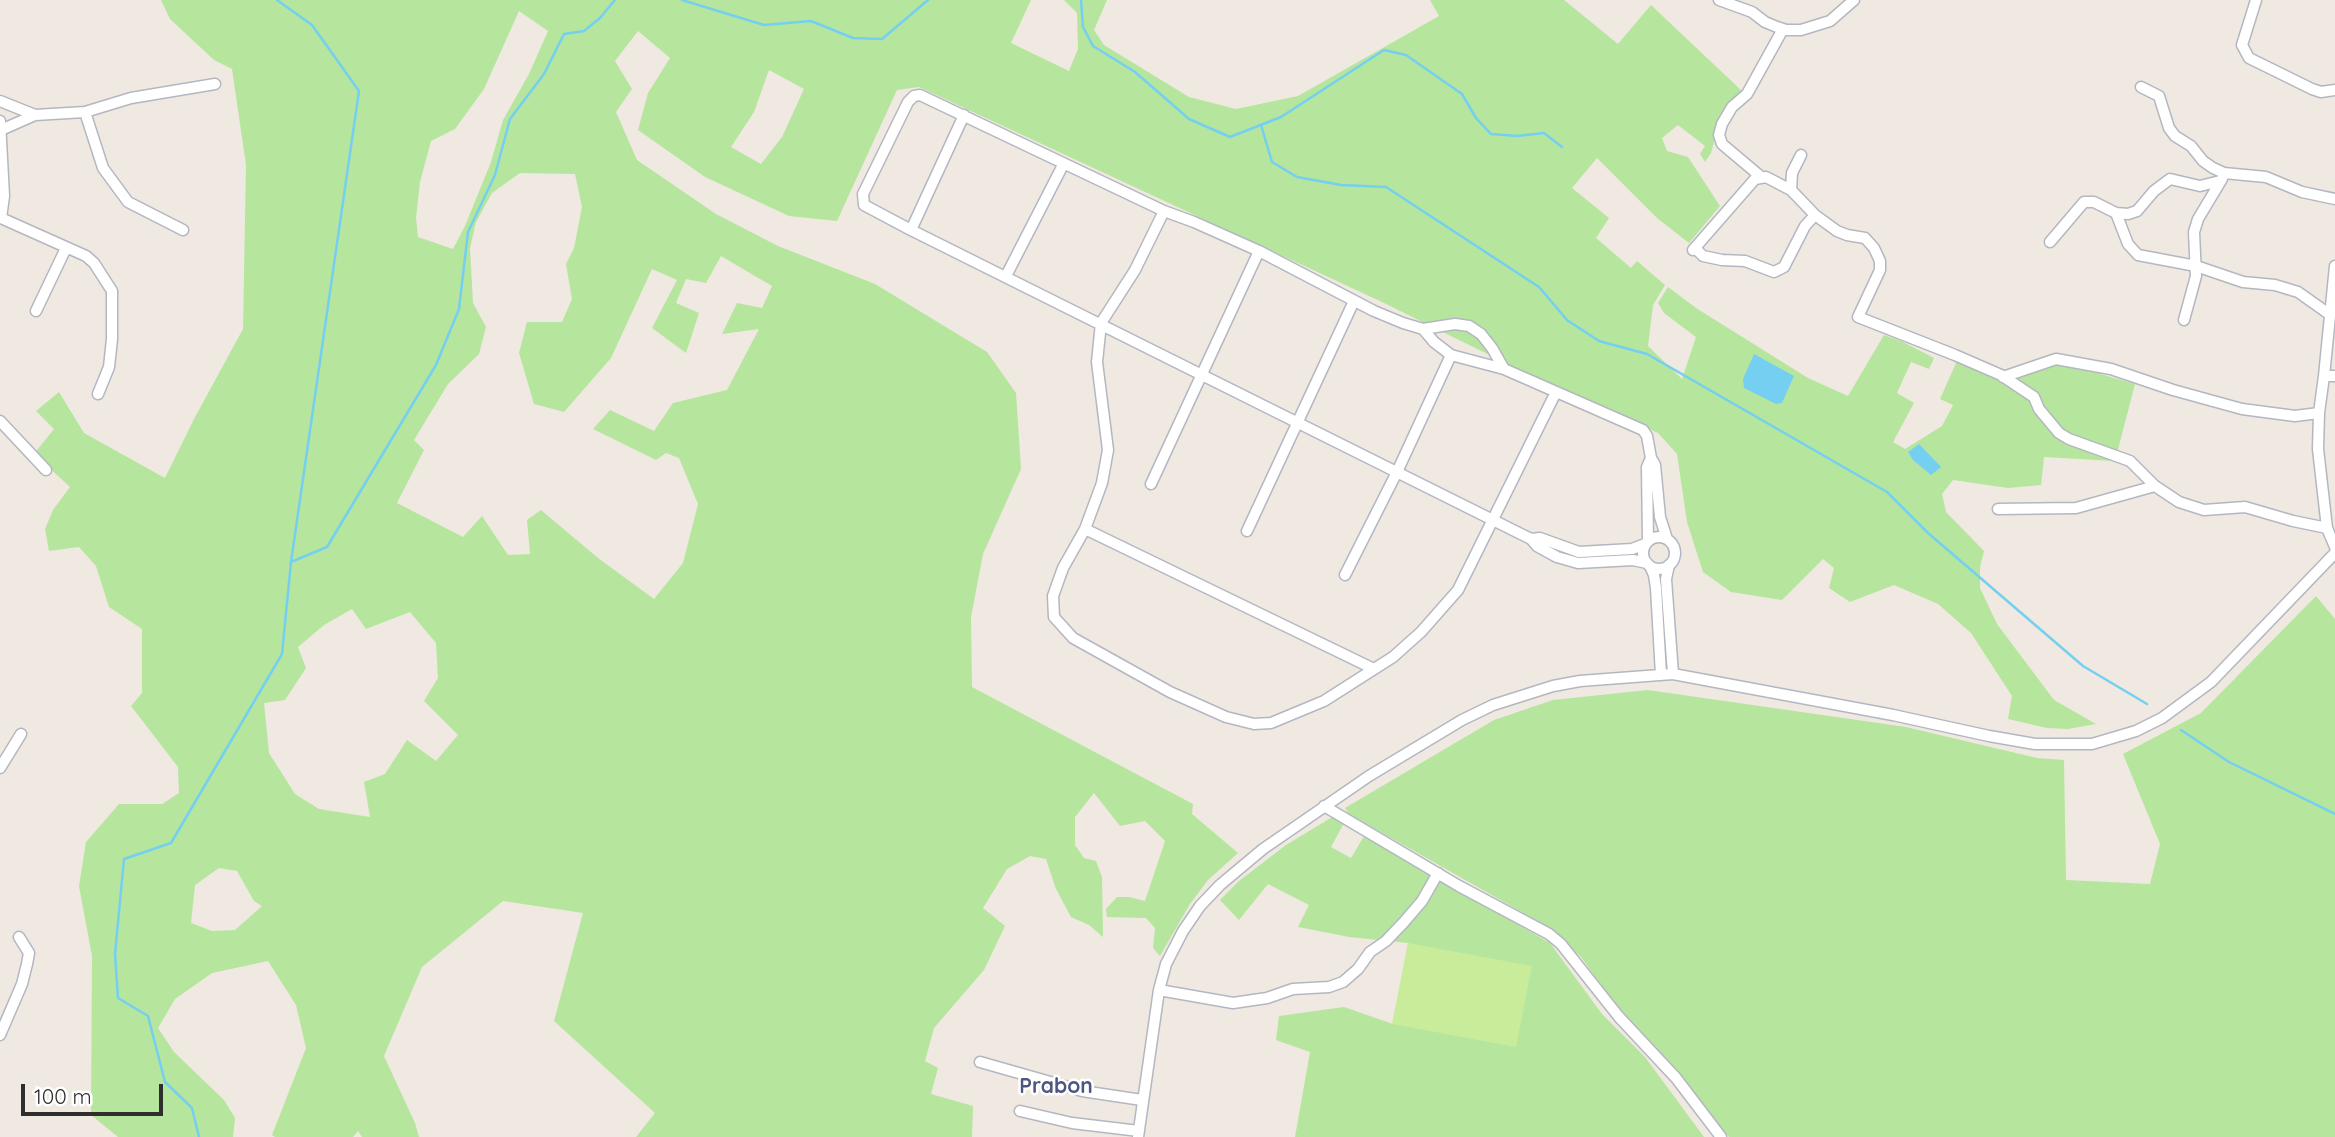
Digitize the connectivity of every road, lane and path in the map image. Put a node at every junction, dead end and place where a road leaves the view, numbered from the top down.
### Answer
1 (1719, 0) edge
2 (1854, 0) edge
3 (2256, 0) edge
4 (1783, 29) junction
5 (215, 84) dead end
6 (2141, 87) dead end
7 (2335, 90) edge
8 (0, 101) edge
9 (85, 112) junction
10 (35, 115) junction
11 (964, 115) junction
12 (1, 125) edge
13 (1801, 155) dead end
14 (1063, 165) junction
15 (1760, 176) junction
16 (2222, 177) junction
17 (1791, 190) junction
18 (2335, 199) edge
19 (1164, 211) junction
20 (2116, 213) junction
21 (1815, 215) junction
22 (1, 219) edge
23 (183, 230) dead end
24 (911, 230) junction
25 (2050, 242) dead end
26 (66, 248) junction
27 (1259, 251) junction
28 (2196, 266) junction
29 (2335, 266) edge
30 (1006, 276) junction
31 (1354, 301) junction
32 (36, 311) dead end
33 (2329, 314) junction
34 (2184, 320) dead end
35 (1101, 323) junction
36 (1423, 329) junction
37 (1451, 355) junction
38 (1504, 369) junction
39 (1203, 376) junction
40 (2330, 376) edge
41 (2003, 377) junction
42 (1556, 392) junction
43 (97, 394) dead end
44 (2319, 413) junction
45 (0, 421) edge
46 (1297, 422) junction
47 (1650, 458) junction
48 (47, 470) dead end
49 (1397, 472) junction
50 (1151, 484) dead end
51 (2155, 486) junction
52 (1998, 509) dead end
53 (1492, 519) junction
54 (2327, 528) junction
55 (1085, 529) junction
56 (1247, 531) dead end
57 (1667, 539) junction
58 (1647, 542) junction
59 (2335, 547) edge
60 (2335, 553) edge
61 (1597, 558) junction
62 (1648, 565) junction
63 (1669, 565) junction
64 (1345, 575) dead end
65 (1374, 669) junction
66 (1667, 674) junction
67 (21, 734) dead end
68 (0, 768) edge
69 (1324, 806) junction
70 (1438, 873) junction
71 (19, 937) dead end
72 (1159, 990) junction
73 (0, 1035) edge
74 (980, 1062) dead end
75 (1142, 1100) junction
76 (1020, 1111) dead end
77 (1138, 1134) edge
78 (1721, 1137) edge

1 - 4 street
2 - 4 street
3 - 7 street
4 - 15 street
5 - 9 street
6 - 16 street
8 - 10 street
9 - 10 street
9 - 23 street
10 - 12 street
11 - 14 street
11 - 24 street
11 - 24 street
12 - 22 street
13 - 17 street
14 - 19 street
14 - 30 street
15 - 17 street
15 - 21 street
16 - 18 street
16 - 20 street
16 - 28 street
17 - 21 street
19 - 27 street
19 - 35 street
20 - 25 street
20 - 28 street
21 - 41 street
22 - 26 street
24 - 30 street
26 - 32 street
26 - 43 street
27 - 31 street
27 - 39 street
28 - 33 street
28 - 34 street
29 - 33 street
30 - 35 street
31 - 36 street
31 - 46 street
33 - 40 street
35 - 39 street
35 - 55 street
36 - 37 street
36 - 38 street
37 - 38 street
37 - 49 street
38 - 42 street
39 - 46 street
39 - 50 street
40 - 44 street
41 - 44 street
41 - 51 street
42 - 47 street
42 - 53 street
44 - 54 street
45 - 48 street
46 - 49 street
46 - 56 street
47 - 57 street
47 - 58 street
49 - 53 street
49 - 64 street
51 - 52 street
51 - 54 street
53 - 61 street
53 - 65 street
54 - 59 street
55 - 65 street
55 - 65 street
57 - 58 street
57 - 63 street
58 - 61 street
58 - 62 street
60 - 66 street
61 - 62 street
62 - 63 street
62 - 66 street
63 - 66 street
66 - 69 street
67 - 68 street
69 - 70 street
69 - 72 street
70 - 72 street
70 - 78 street
71 - 73 street
72 - 75 street
74 - 75 street
75 - 77 street
76 - 77 street

